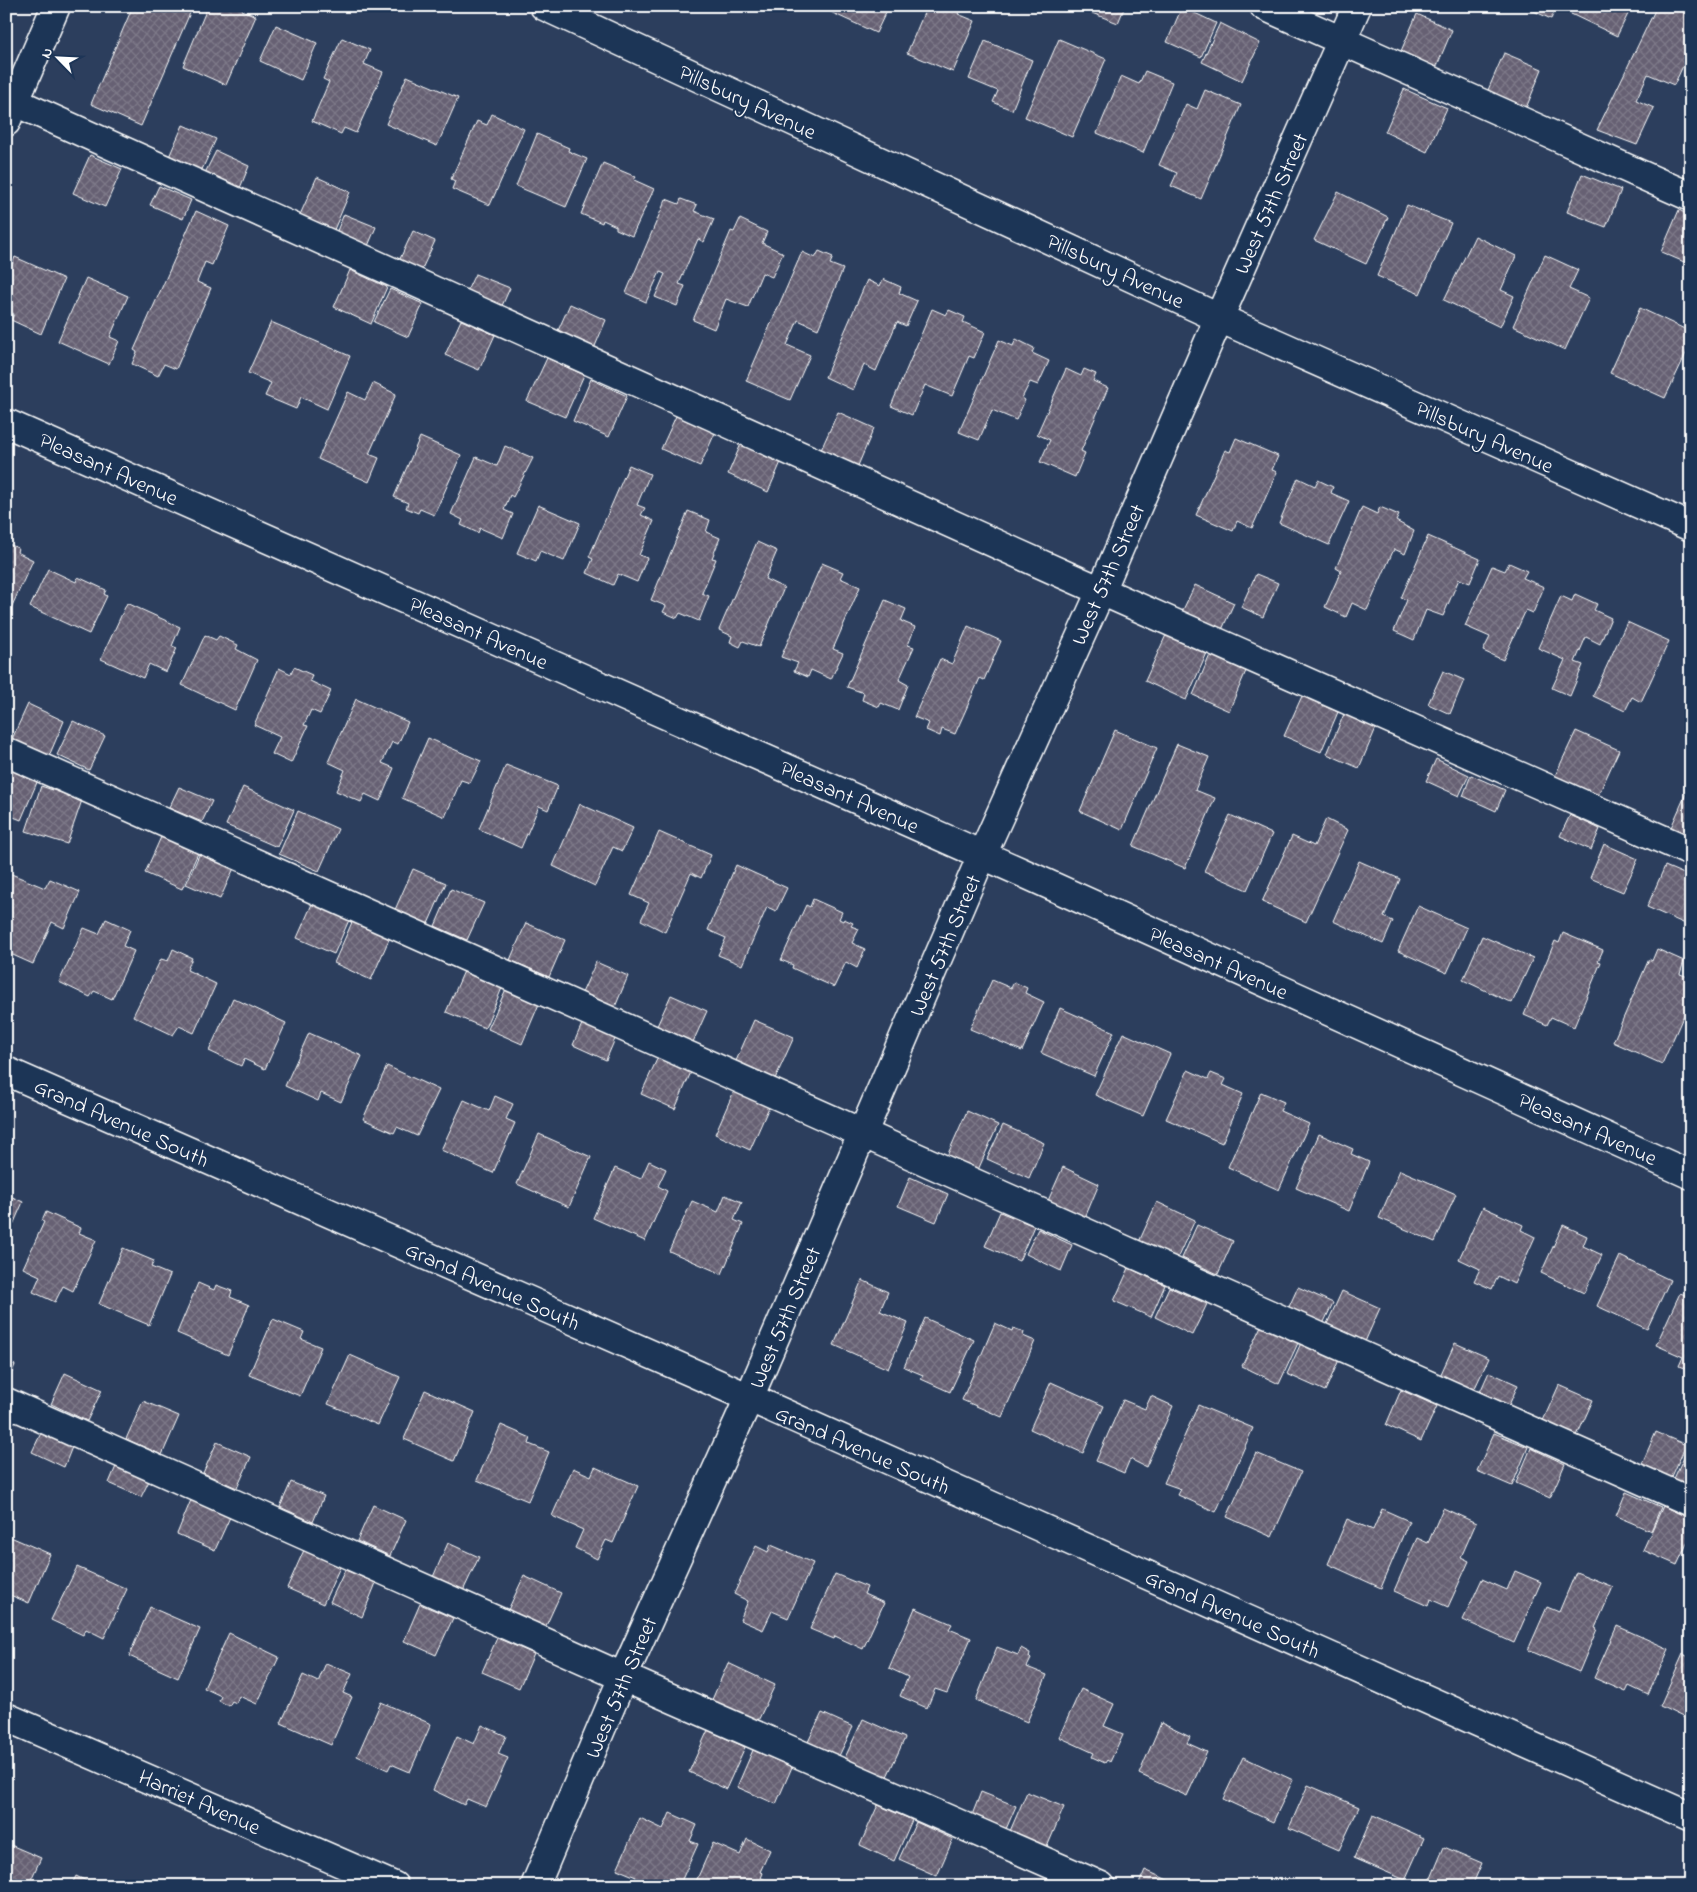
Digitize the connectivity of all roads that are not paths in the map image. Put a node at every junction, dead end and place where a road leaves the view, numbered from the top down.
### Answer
1 (56, 6) edge
2 (544, 6) edge
3 (1264, 6) edge
4 (1357, 6) edge
5 (1342, 40) junction
6 (11, 112) edge
7 (1691, 197) edge
8 (1219, 318) junction
9 (6, 423) edge
10 (1691, 527) edge
11 (1101, 590) junction
12 (6, 752) edge
13 (1691, 852) edge
14 (982, 855) junction
15 (6, 1071) edge
16 (863, 1133) junction
17 (1691, 1175) edge
18 (749, 1398) junction
19 (6, 1402) edge
20 (1691, 1502) edge
21 (623, 1677) junction
22 (6, 1717) edge
23 (1691, 1817) edge
24 (394, 1886) edge
25 (535, 1886) edge
26 (1100, 1886) edge

1 - 6 street
2 - 8 street, Pillsbury Avenue
3 - 5 street
4 - 5 street, West 57th Street
5 - 7 street
5 - 8 street, West 57th Street
6 - 11 street
8 - 10 street, Pillsbury Avenue
8 - 11 street, West 57th Street
9 - 14 street, Pleasant Avenue
11 - 13 street
11 - 14 street, West 57th Street
12 - 16 street
14 - 16 street, West 57th Street
14 - 17 street, Pleasant Avenue
15 - 18 street, Grand Avenue South
16 - 18 street, West 57th Street
16 - 20 street
18 - 21 street, West 57th Street
18 - 23 street, Grand Avenue South
19 - 21 street
21 - 25 street, West 57th Street
21 - 26 street
22 - 24 street, Harriet Avenue

